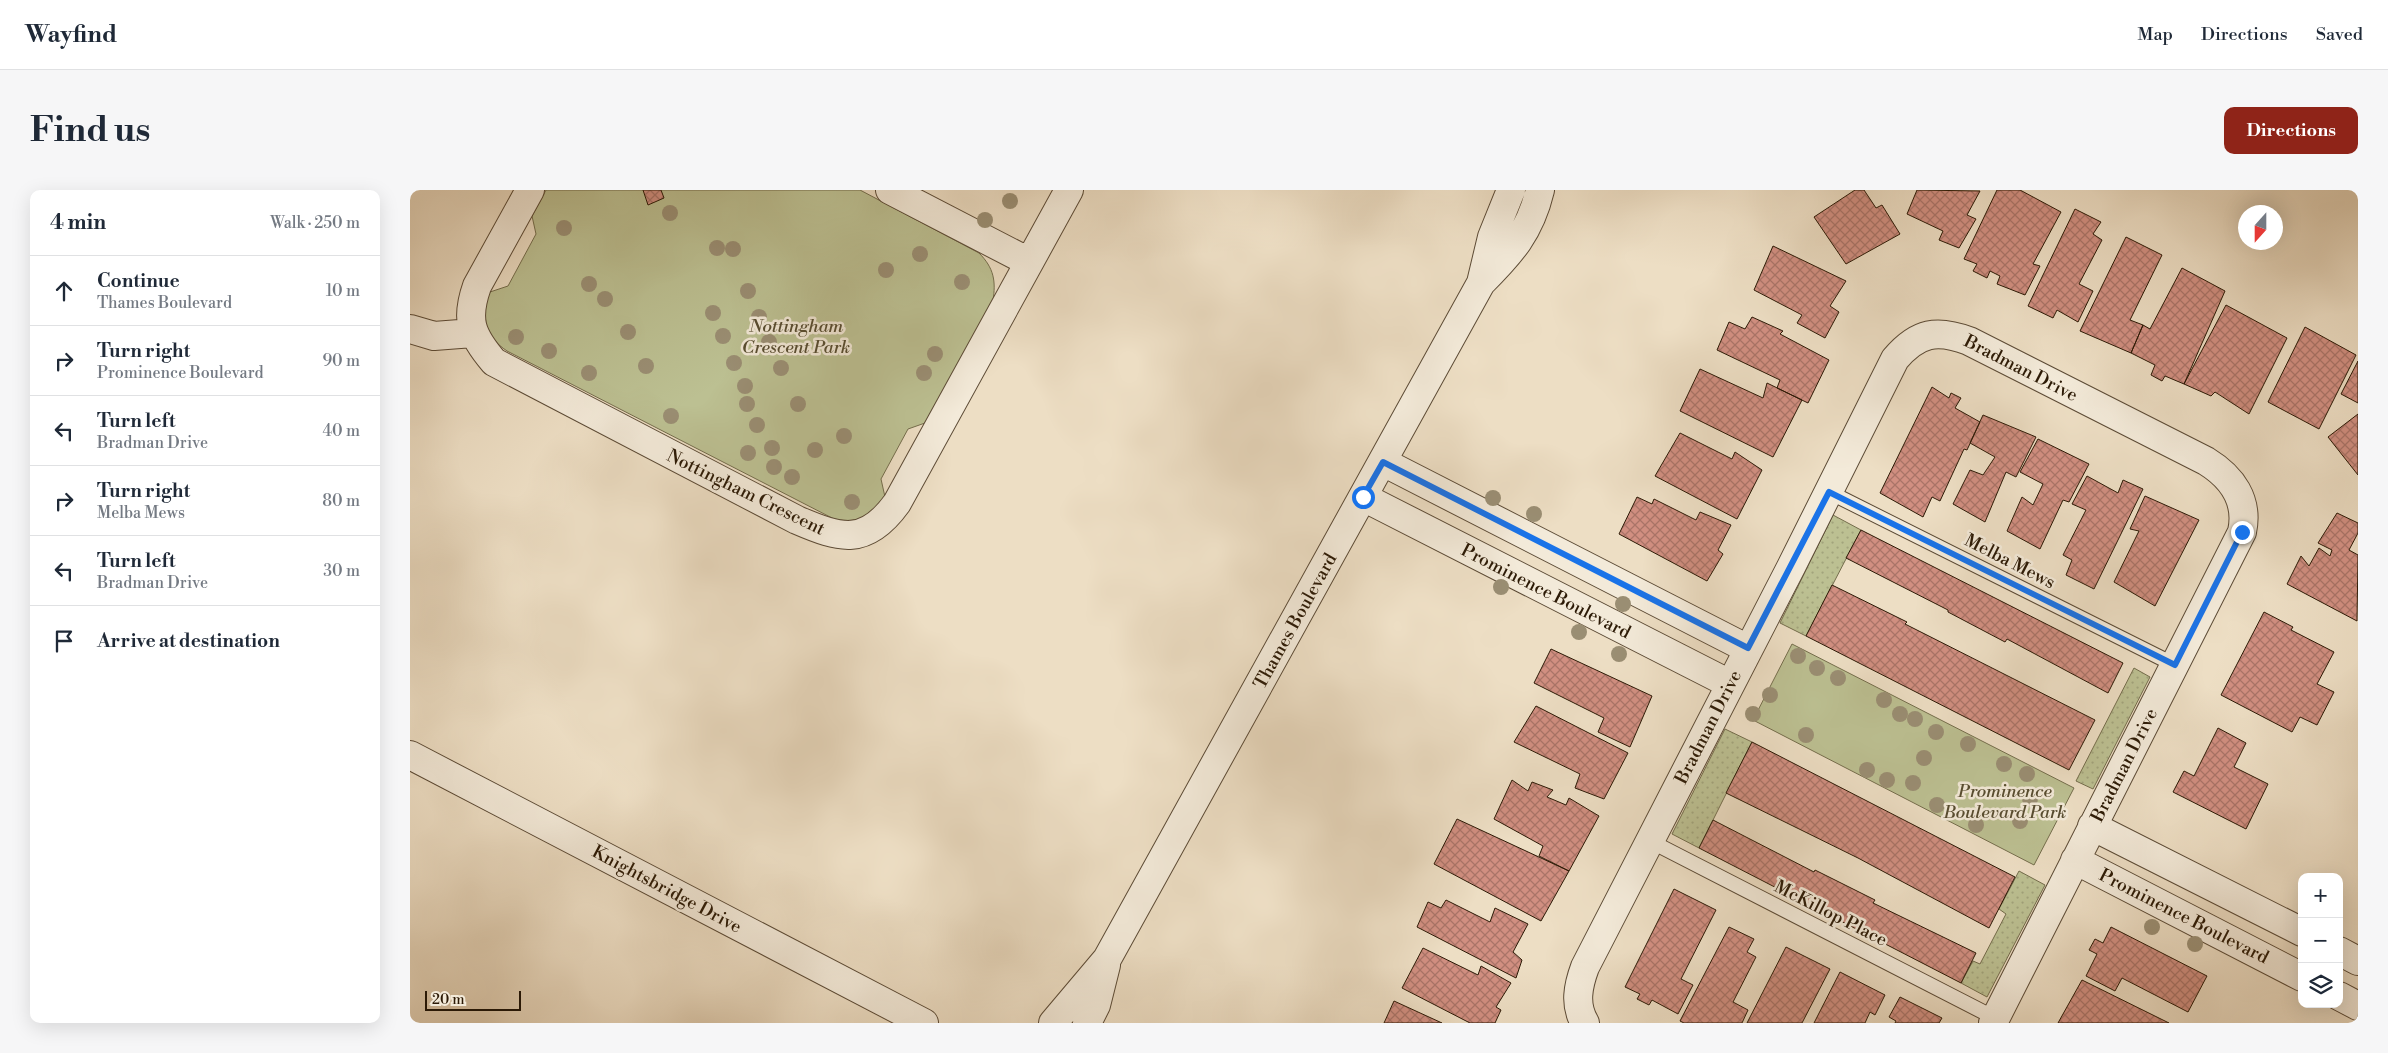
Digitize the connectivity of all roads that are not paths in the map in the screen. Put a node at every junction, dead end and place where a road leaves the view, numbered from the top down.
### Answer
1 (530, 190) edge
2 (890, 190) edge
3 (1069, 190) edge
4 (1511, 190) edge
5 (1540, 190) edge
6 (1029, 262) junction
7 (1481, 283) junction
8 (410, 329) edge
9 (473, 333) junction
10 (1383, 462) junction
11 (1829, 492) junction
12 (1363, 497) junction
13 (1748, 648) junction
14 (2175, 665) junction
15 (1730, 684) junction
16 (410, 755) edge
17 (2092, 826) junction
18 (1650, 841) junction
19 (2075, 860) junction
20 (2298, 930) edge
21 (2343, 953) edge
22 (1107, 958) junction
23 (2358, 961) edge
24 (2298, 968) edge
25 (2343, 998) edge
26 (2358, 1006) edge
27 (1994, 1020) edge
28 (1580, 1021) edge
29 (924, 1023) edge
30 (1053, 1023) edge
31 (1087, 1023) edge

1 - 9 street
2 - 6 street
3 - 6 street, Nottingham Crescent
4 - 7 street, Thames Boulevard
5 - 7 street, Thames Boulevard
6 - 9 street, Nottingham Crescent
7 - 10 street, Thames Boulevard
8 - 9 street
10 - 12 street, Thames Boulevard
10 - 13 street
11 - 13 street, Bradman Drive
11 - 14 lane, Melba Mews
11 - 14 street, Bradman Drive
12 - 15 street, Prominence Boulevard
12 - 22 street, Thames Boulevard
13 - 15 street, Bradman Drive
14 - 17 street, Bradman Drive
15 - 18 street, Bradman Drive
16 - 29 street, Knightsbridge Drive
17 - 19 street, Bradman Drive
17 - 20 street
18 - 27 lane, McKillop Place
18 - 28 street, Bradman Drive
19 - 24 street, Prominence Boulevard
19 - 27 street, Bradman Drive
21 - 23 street
22 - 30 street, Thames Boulevard
22 - 31 street, Thames Boulevard
25 - 26 street

